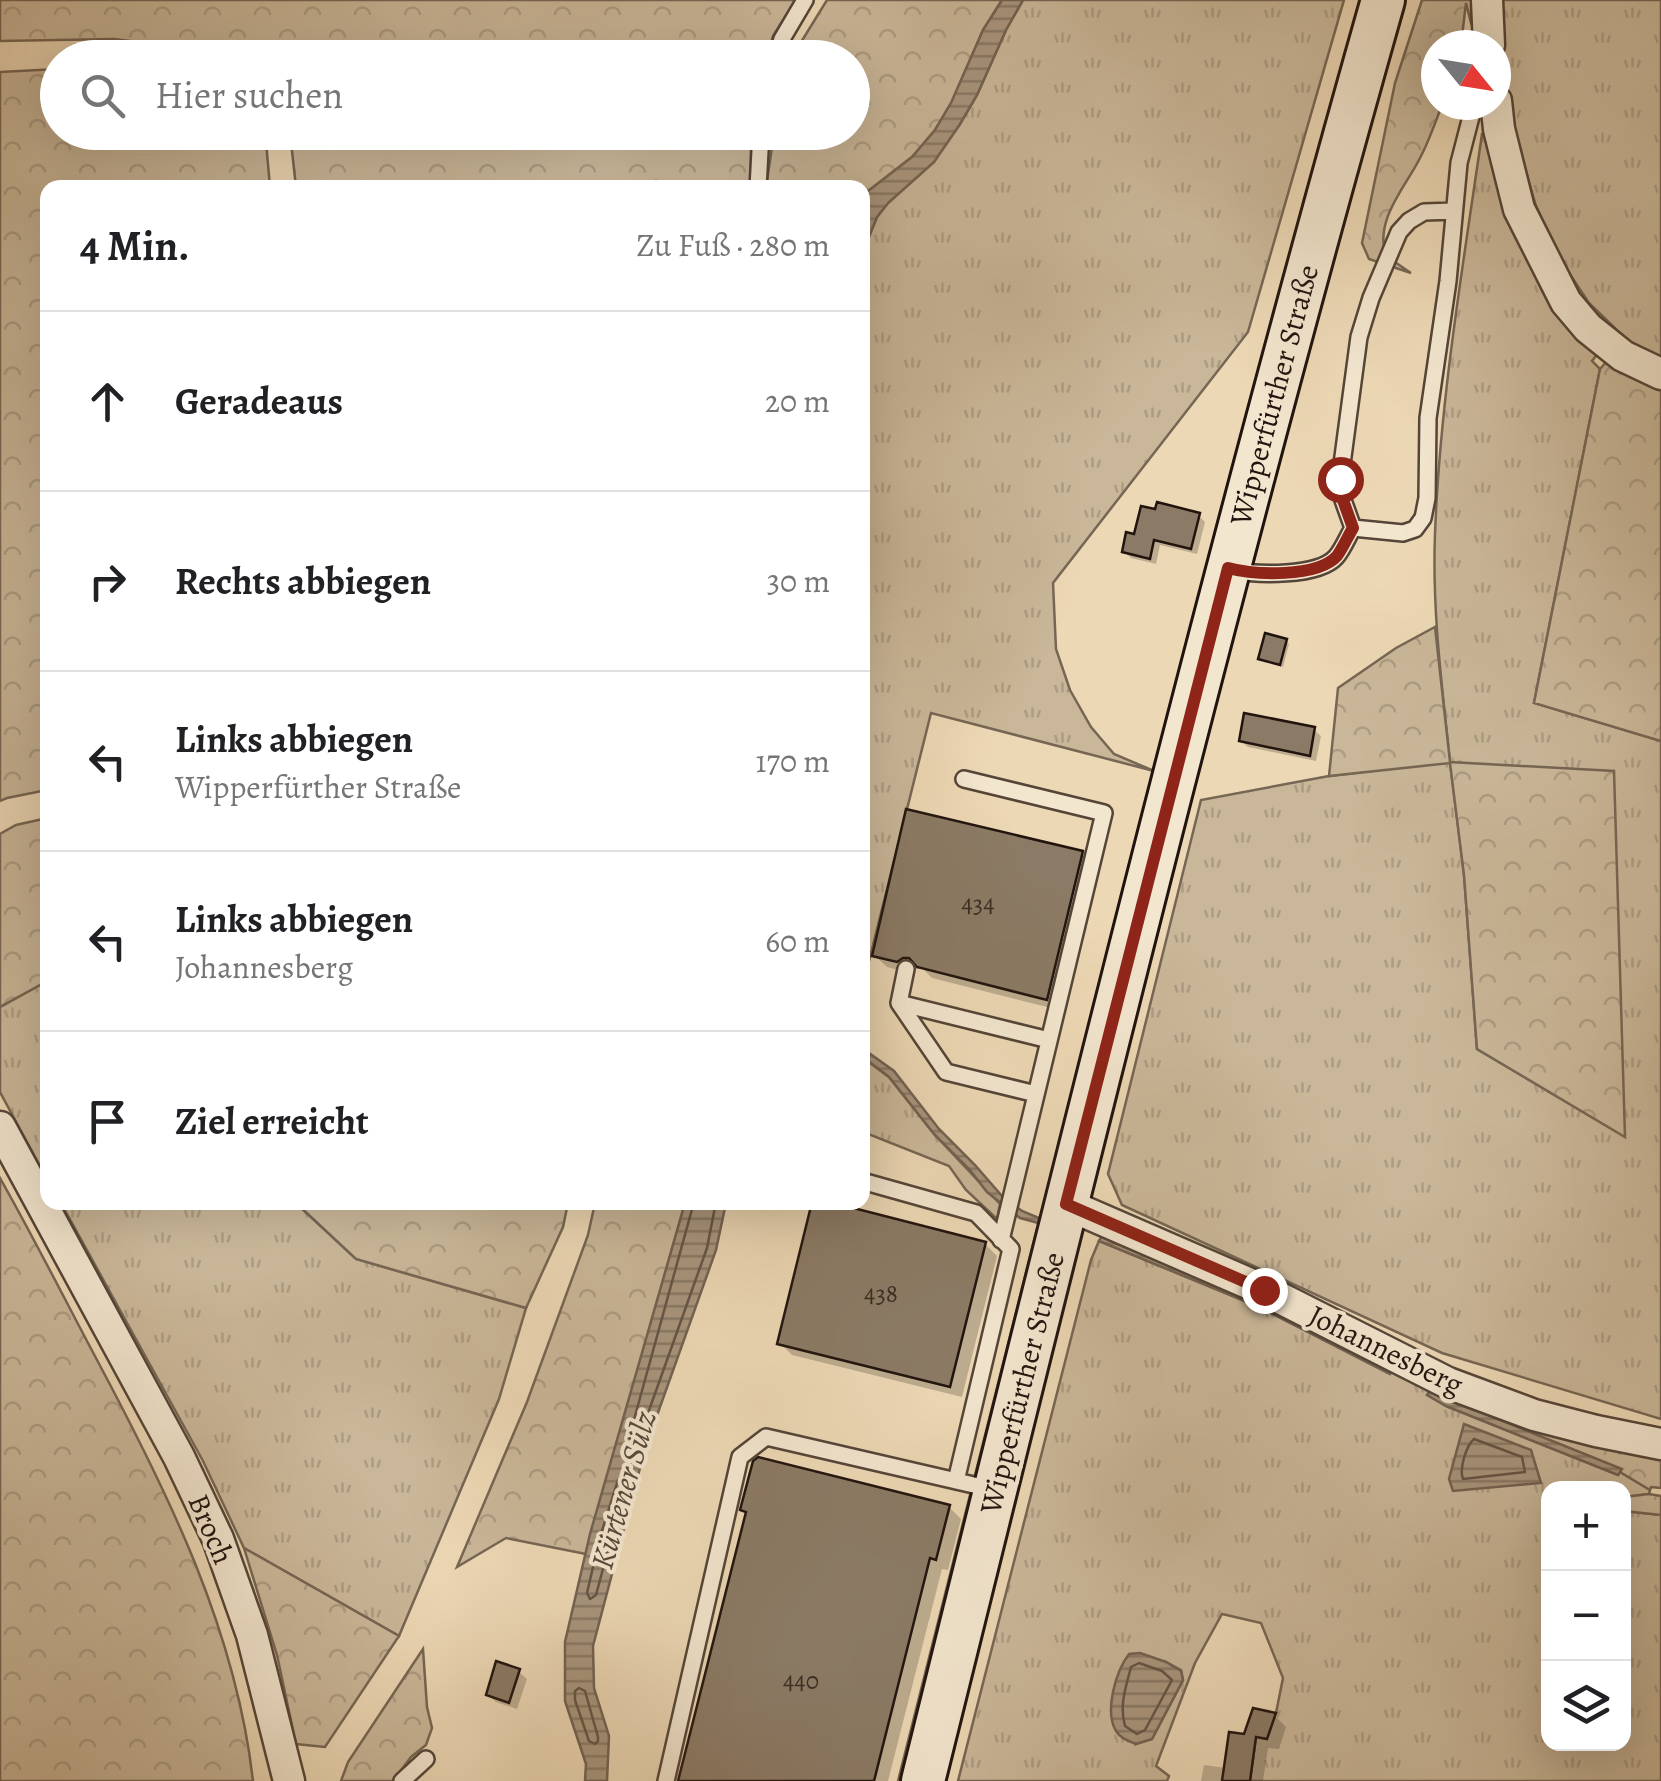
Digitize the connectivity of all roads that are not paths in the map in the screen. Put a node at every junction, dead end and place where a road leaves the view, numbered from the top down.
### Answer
1 (805, 0) edge
2 (1383, 0) edge
3 (1487, 0) edge
4 (1488, 30) edge
5 (782, 40) edge
6 (1470, 120) edge
7 (1498, 120) edge
8 (760, 150) edge
9 (758, 180) edge
10 (1454, 211) junction
11 (1661, 374) edge
12 (1353, 528) junction
13 (1228, 568) junction
14 (964, 779) dead end
15 (906, 969) dead end
16 (898, 1003) junction
17 (1049, 1040) junction
18 (1036, 1094) junction
19 (0, 1127) edge
20 (870, 1183) edge
21 (40, 1200) edge
22 (1066, 1204) junction
23 (46, 1210) edge
24 (1003, 1232) junction
25 (1661, 1444) edge
26 (976, 1486) junction
27 (426, 1759) dead end
28 (289, 1781) edge
29 (402, 1781) edge
30 (666, 1781) edge
31 (923, 1781) edge

1 - 5 lane
2 - 13 main road, Wipperfürther Straße
3 - 4 street
6 - 10 lane
7 - 11 street
8 - 9 lane
10 - 12 lane
10 - 12 lane
12 - 13 lane
13 - 22 main road, Wipperfürther Straße
14 - 17 lane
15 - 16 lane
16 - 17 lane
16 - 18 lane
17 - 18 lane
18 - 24 lane
19 - 21 street, Broch
20 - 24 lane
22 - 25 street, Johannesberg
22 - 26 main road, Wipperfürther Straße
23 - 28 street, Broch
24 - 26 lane
26 - 30 lane
26 - 31 main road, Wipperfürther Straße
27 - 29 lane

